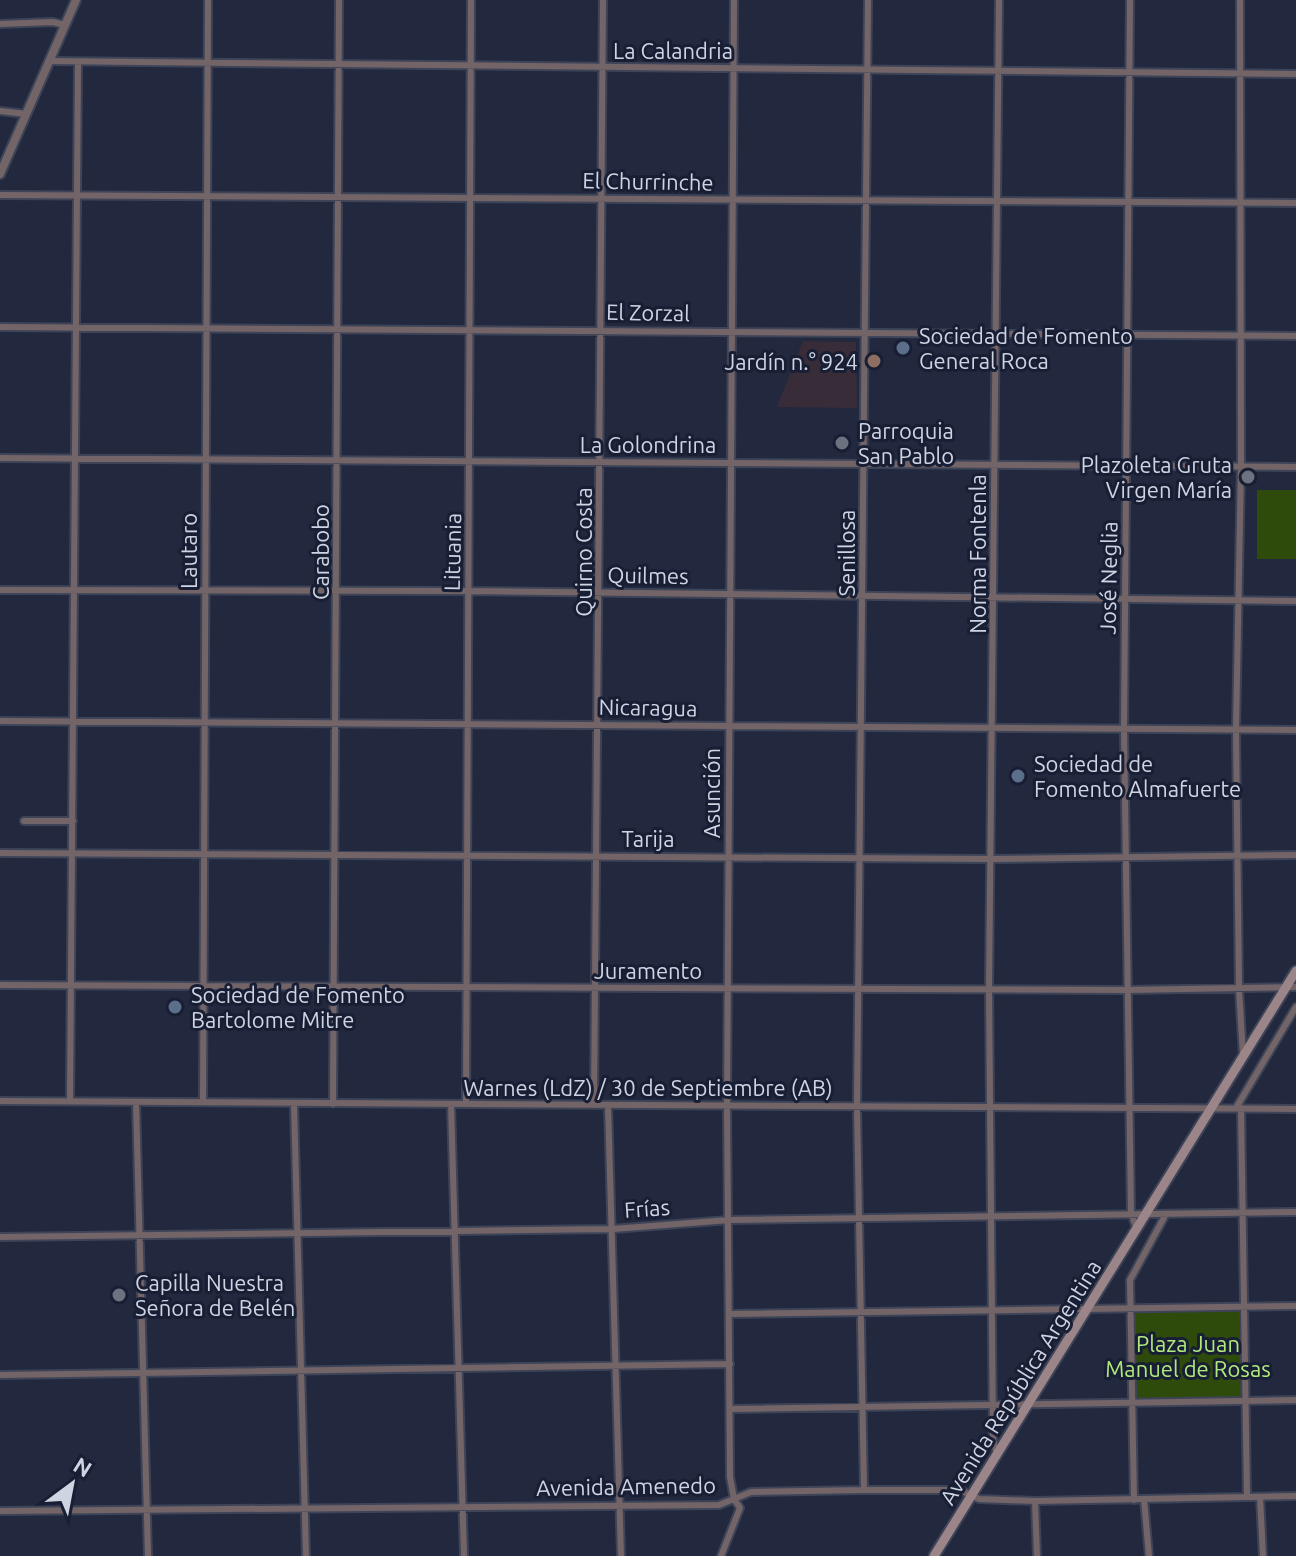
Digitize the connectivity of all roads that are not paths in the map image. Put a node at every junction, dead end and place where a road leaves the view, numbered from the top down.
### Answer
1 (76, 0) edge
2 (208, 0) edge
3 (339, 0) edge
4 (471, 0) edge
5 (603, 0) edge
6 (734, 0) edge
7 (868, 0) edge
8 (999, 0) edge
9 (1130, 0) edge
10 (1240, 0) edge
11 (0, 24) edge
12 (65, 25) junction
13 (49, 61) junction
14 (78, 63) junction
15 (207, 63) junction
16 (339, 65) junction
17 (471, 67) junction
18 (602, 67) junction
19 (734, 68) junction
20 (866, 68) junction
21 (999, 68) junction
22 (1130, 70) junction
23 (1241, 74) junction
24 (1296, 74) edge
25 (0, 111) edge
26 (26, 114) junction
27 (0, 174) edge
28 (0, 195) edge
29 (74, 195) junction
30 (207, 196) junction
31 (338, 196) junction
32 (470, 198) junction
33 (602, 198) junction
34 (732, 199) junction
35 (864, 200) junction
36 (997, 201) junction
37 (1129, 202) junction
38 (1240, 202) junction
39 (1296, 203) edge
40 (0, 327) edge
41 (75, 328) junction
42 (206, 328) junction
43 (338, 329) junction
44 (602, 329) junction
45 (470, 330) junction
46 (732, 331) junction
47 (864, 331) junction
48 (996, 333) junction
49 (1129, 334) junction
50 (1240, 335) junction
51 (1296, 336) edge
52 (0, 458) edge
53 (74, 459) junction
54 (206, 460) junction
55 (338, 460) junction
56 (471, 461) junction
57 (601, 462) junction
58 (732, 463) junction
59 (864, 463) junction
60 (995, 465) junction
61 (1127, 466) junction
62 (1241, 466) junction
63 (1296, 467) edge
64 (0, 590) edge
65 (206, 590) junction
66 (74, 591) junction
67 (470, 591) junction
68 (338, 592) junction
69 (600, 593) junction
70 (731, 594) junction
71 (864, 595) junction
72 (995, 597) junction
73 (1125, 598) junction
74 (1237, 601) junction
75 (1296, 601) edge
76 (0, 721) edge
77 (73, 721) junction
78 (204, 722) junction
79 (336, 723) junction
80 (469, 724) junction
81 (600, 724) junction
82 (729, 726) junction
83 (862, 727) junction
84 (992, 728) junction
85 (1124, 729) junction
86 (1236, 730) junction
87 (1296, 730) edge
88 (24, 821) dead end
89 (73, 821) junction
90 (0, 853) edge
91 (73, 853) junction
92 (204, 854) junction
93 (335, 855) junction
94 (1296, 855) edge
95 (467, 856) junction
96 (597, 856) junction
97 (729, 856) junction
98 (1237, 856) junction
99 (861, 857) junction
100 (1124, 858) junction
101 (990, 859) junction
102 (1296, 971) edge
103 (0, 985) edge
104 (71, 985) junction
105 (203, 985) junction
106 (334, 985) junction
107 (466, 986) junction
108 (1291, 987) edge
109 (597, 988) junction
110 (727, 988) junction
111 (859, 989) junction
112 (989, 989) junction
113 (1239, 989) junction
114 (1126, 990) junction
115 (1296, 1007) edge
116 (1243, 1056) junction
117 (0, 1101) edge
118 (70, 1101) junction
119 (136, 1102) junction
120 (203, 1102) junction
121 (294, 1103) junction
122 (333, 1104) junction
123 (451, 1104) junction
124 (466, 1104) junction
125 (594, 1104) junction
126 (608, 1105) junction
127 (727, 1106) junction
128 (857, 1107) junction
129 (990, 1108) junction
130 (1128, 1108) junction
131 (1238, 1108) junction
132 (1211, 1109) junction
133 (1296, 1109) edge
134 (1296, 1212) edge
135 (1131, 1213) junction
136 (1144, 1213) junction
137 (1241, 1213) junction
138 (1166, 1214) junction
139 (990, 1216) junction
140 (859, 1218) junction
141 (729, 1220) junction
142 (1136, 1227) junction
143 (613, 1229) junction
144 (454, 1230) junction
145 (297, 1233) junction
146 (139, 1235) junction
147 (0, 1237) edge
148 (1296, 1306) edge
149 (1243, 1307) junction
150 (1086, 1308) junction
151 (1131, 1308) junction
152 (992, 1310) junction
153 (861, 1311) junction
154 (730, 1314) junction
155 (730, 1364) junction
156 (459, 1367) junction
157 (617, 1367) junction
158 (300, 1370) junction
159 (143, 1373) junction
160 (0, 1375) edge
161 (1243, 1400) junction
162 (1296, 1400) edge
163 (1029, 1404) junction
164 (1133, 1404) junction
165 (992, 1405) junction
166 (861, 1407) junction
167 (730, 1409) junction
168 (997, 1454) junction
169 (864, 1490) junction
170 (972, 1495) junction
171 (1296, 1496) edge
172 (1247, 1497) junction
173 (1260, 1497) junction
174 (734, 1499) junction
175 (1144, 1499) junction
176 (1134, 1500) junction
177 (1035, 1501) junction
178 (620, 1505) junction
179 (462, 1507) junction
180 (304, 1508) junction
181 (147, 1510) junction
182 (0, 1511) edge
183 (148, 1556) edge
184 (306, 1556) edge
185 (464, 1556) edge
186 (621, 1556) edge
187 (721, 1556) edge
188 (934, 1556) edge
189 (1037, 1556) edge
190 (1149, 1556) edge
191 (1263, 1556) edge

1 - 12 street
2 - 15 street, Lautaro
3 - 16 street, Carabobo
4 - 17 street, Lituania
5 - 18 street, Quirno Costa
6 - 19 street, Asunción
7 - 20 street, Senillosa
8 - 21 street, Norma Fontenla
9 - 22 street, José Neglia
10 - 23 street
11 - 12 street
12 - 13 street
13 - 14 street, La Calandria
13 - 26 street
14 - 15 street, La Calandria
14 - 29 street
15 - 16 street, La Calandria
15 - 30 street, Lautaro
16 - 17 street, La Calandria
16 - 31 street, Carabobo
17 - 18 street, La Calandria
17 - 32 street, Lituania
18 - 19 street, La Calandria
18 - 33 street, Quirno Costa
19 - 20 street, La Calandria
19 - 34 street, Asunción
20 - 21 street, La Calandria
20 - 35 street, Senillosa
21 - 22 street, La Calandria
21 - 36 street, Norma Fontenla
22 - 23 street, La Calandria
22 - 37 street, José Neglia
23 - 24 street, La Calandria
23 - 38 street
25 - 26 street
26 - 27 street
28 - 29 street, El Churrinche
29 - 30 street, El Churrinche
29 - 41 street
30 - 31 street, El Churrinche
30 - 42 street, Lautaro
31 - 32 street, El Churrinche
31 - 43 street, Carabobo
32 - 33 street, El Churrinche
32 - 45 street, Lituania
33 - 34 street, El Churrinche
33 - 44 street, Quirno Costa
34 - 35 street, El Churrinche
34 - 46 street, Asunción
35 - 36 street, El Churrinche
35 - 47 street, Senillosa
36 - 37 street, El Churrinche
36 - 48 street, Norma Fontenla
37 - 38 street, El Churrinche
37 - 49 street, José Neglia
38 - 39 street, El Churrinche
38 - 50 street
40 - 41 street, El Zorzal
41 - 42 street, El Zorzal
41 - 53 street
42 - 43 street, El Zorzal
42 - 54 street, Lautaro
43 - 45 street, El Zorzal
43 - 55 street, Carabobo
44 - 45 street, El Zorzal
44 - 46 street, El Zorzal
44 - 57 street, Quirno Costa
45 - 56 street, Lituania
46 - 47 street, El Zorzal
46 - 58 street, Asunción
47 - 48 street, El Zorzal
47 - 59 street, Senillosa
48 - 49 street, El Zorzal
48 - 60 street, Norma Fontenla
49 - 50 street, El Zorzal
49 - 61 street, José Neglia
50 - 51 street, El Zorzal
50 - 62 street
52 - 53 street, La Golondrina
53 - 54 street, La Golondrina
53 - 66 street
54 - 55 street, La Golondrina
54 - 65 street, Lautaro
55 - 56 street, La Golondrina
55 - 68 street, Carabobo
56 - 57 street, La Golondrina
56 - 67 street, Lituania
57 - 58 street, La Golondrina
57 - 69 street, Quirno Costa
58 - 59 street, La Golondrina
58 - 70 street, Asunción
59 - 60 street, La Golondrina
59 - 71 street, Senillosa
60 - 61 street, La Golondrina
60 - 72 street, Norma Fontenla
61 - 62 street, La Golondrina
61 - 73 street, José Neglia
62 - 63 street, La Golondrina
62 - 74 street
64 - 66 street, Quilmes
65 - 66 street, Quilmes
65 - 68 street, Quilmes
65 - 78 street, Lautaro
66 - 77 street
67 - 68 street, Quilmes
67 - 69 street, Quilmes
67 - 80 street, Lituania
68 - 79 street, Carabobo
69 - 70 street, Quilmes
69 - 81 street, Quirno Costa
70 - 71 street, Quilmes
70 - 82 street, Asunción
71 - 72 street, Quilmes
71 - 83 street, Senillosa
72 - 73 street, Quilmes
72 - 84 street, Norma Fontenla
73 - 74 street, Quilmes
73 - 85 street, José Neglia
74 - 75 street, Quilmes
74 - 86 street
76 - 77 street, Nicaragua
77 - 78 street, Nicaragua
77 - 89 street
78 - 79 street, Nicaragua
78 - 92 street, Lautaro
79 - 80 street, Nicaragua
79 - 93 street, Carabobo
80 - 81 street, Nicaragua
80 - 95 street, Lituania
81 - 82 street, Nicaragua
81 - 96 street, Quirno Costa
82 - 83 street, Nicaragua
82 - 97 street, Asunción
83 - 84 street, Nicaragua
83 - 99 street, Senillosa
84 - 85 street, Nicaragua
84 - 101 street, Norma Fontenla
85 - 86 street, Nicaragua
85 - 100 street, José Neglia
86 - 87 street, Nicaragua
86 - 98 street
88 - 89 street
89 - 91 street
90 - 91 street, Tarija
91 - 92 street, Tarija
91 - 104 street
92 - 93 street, Tarija
92 - 105 street, Lautaro
93 - 95 street, Tarija
93 - 106 street, Carabobo
94 - 98 street, Tarija
95 - 96 street, Tarija
95 - 107 street, Lituania
96 - 97 street, Tarija
96 - 109 street, Quirno Costa
97 - 99 street, Tarija
97 - 110 street, Asunción
98 - 100 street, Tarija
98 - 113 street
99 - 101 street, Tarija
99 - 111 street, Senillosa
100 - 101 street, Tarija
100 - 114 street, José Neglia
101 - 112 street, Norma Fontenla
102 - 108 main road, Avenida República Argentina
103 - 104 street, Juramento
104 - 105 street, Juramento
104 - 118 street
105 - 106 street, Juramento
105 - 120 street, Lautaro
106 - 107 street, Juramento
106 - 122 street, Carabobo
107 - 109 street, Juramento
107 - 124 street, Lituania
108 - 113 street, Juramento
108 - 116 main road, Avenida República Argentina
109 - 110 street, Juramento
109 - 125 street, Quirno Costa
110 - 111 street, Juramento
110 - 127 street, Asunción
111 - 112 street, Juramento
111 - 128 street, Senillosa
112 - 114 street, Juramento
112 - 129 street, Norma Fontenla
113 - 114 street, Juramento
113 - 116 street
114 - 130 street, José Neglia
115 - 131 street
116 - 132 main road, Avenida República Argentina
117 - 118 street, Warnes (LdZ) / 30 de Septiembre (AB)
118 - 119 street, Warnes (LdZ) / 30 de Septiembre (AB)
119 - 120 street, Warnes (LdZ) / 30 de Septiembre (AB)
119 - 146 street
120 - 121 street, Warnes (LdZ) / 30 de Septiembre (AB)
121 - 122 street, Warnes (LdZ) / 30 de Septiembre (AB)
121 - 145 street
122 - 123 street, Warnes (LdZ) / 30 de Septiembre (AB)
123 - 124 street, Warnes (LdZ) / 30 de Septiembre (AB)
123 - 144 street
124 - 125 street, Warnes (LdZ) / 30 de Septiembre (AB)
125 - 126 street, Warnes (LdZ) / 30 de Septiembre (AB)
126 - 127 street, Warnes (LdZ) / 30 de Septiembre (AB)
126 - 143 street
127 - 128 street, Warnes (LdZ) / 30 de Septiembre (AB)
127 - 141 street, Asunción
128 - 129 street, Warnes (LdZ) / 30 de Septiembre (AB)
128 - 140 street, Senillosa
129 - 130 street, Warnes (LdZ) / 30 de Septiembre (AB)
129 - 139 street, Norma Fontenla
130 - 132 street, Warnes (LdZ) / 30 de Septiembre (AB)
130 - 135 street, José Neglia
131 - 132 street, Warnes (LdZ) / 30 de Septiembre (AB)
131 - 133 street, Warnes (LdZ) / 30 de Septiembre (AB)
131 - 137 street
132 - 136 main road, Avenida República Argentina
134 - 137 street, Frías
135 - 136 street, Frías
135 - 139 street, Frías
135 - 142 street
136 - 138 street, Frías
136 - 142 main road, Avenida República Argentina
137 - 138 street, Frías
137 - 149 street
138 - 151 street
139 - 140 street, Frías
139 - 152 street, Norma Fontenla
140 - 141 street, Frías
140 - 153 street, Senillosa
141 - 143 street, Frías
141 - 154 street, Asunción
142 - 150 main road, Avenida República Argentina
143 - 144 street, Frías
143 - 157 street
144 - 145 street, Frías
144 - 156 street
145 - 146 street, Frías
145 - 158 street
146 - 147 street, Frías
146 - 159 street
148 - 149 street
149 - 151 street
149 - 161 street
150 - 151 street
150 - 152 street
150 - 163 main road, Avenida República Argentina
151 - 164 street
152 - 153 street
152 - 165 street, Norma Fontenla
153 - 154 street
153 - 166 street, Senillosa
154 - 155 street, Asunción
155 - 157 street
155 - 167 street, Asunción
156 - 157 street
156 - 158 street
156 - 179 street
157 - 178 street
158 - 159 street
158 - 180 street
159 - 160 street
159 - 181 street
161 - 162 street
161 - 164 street
161 - 172 street
163 - 164 street
163 - 165 street
163 - 168 main road, Avenida República Argentina
164 - 176 street
165 - 166 street
165 - 168 street, Norma Fontenla
166 - 167 street
166 - 169 street, Senillosa
167 - 174 street, Asunción
168 - 170 main road, Avenida República Argentina
169 - 170 street, Avenida Amenedo
169 - 174 street, Avenida Amenedo
170 - 177 street, Avenida Amenedo
170 - 188 main road, Avenida República Argentina
171 - 173 street, Avenida Amenedo
172 - 173 street, Avenida Amenedo
172 - 175 street, Avenida Amenedo
173 - 191 street
174 - 178 street, Avenida Amenedo
174 - 187 street, Asunción
175 - 176 street, Avenida Amenedo
175 - 190 street
176 - 177 street, Avenida Amenedo
177 - 189 street
178 - 179 street, Avenida Amenedo
178 - 186 street
179 - 180 street, Avenida Amenedo
179 - 185 street
180 - 181 street, Avenida Amenedo
180 - 184 street
181 - 182 street, Avenida Amenedo
181 - 183 street

